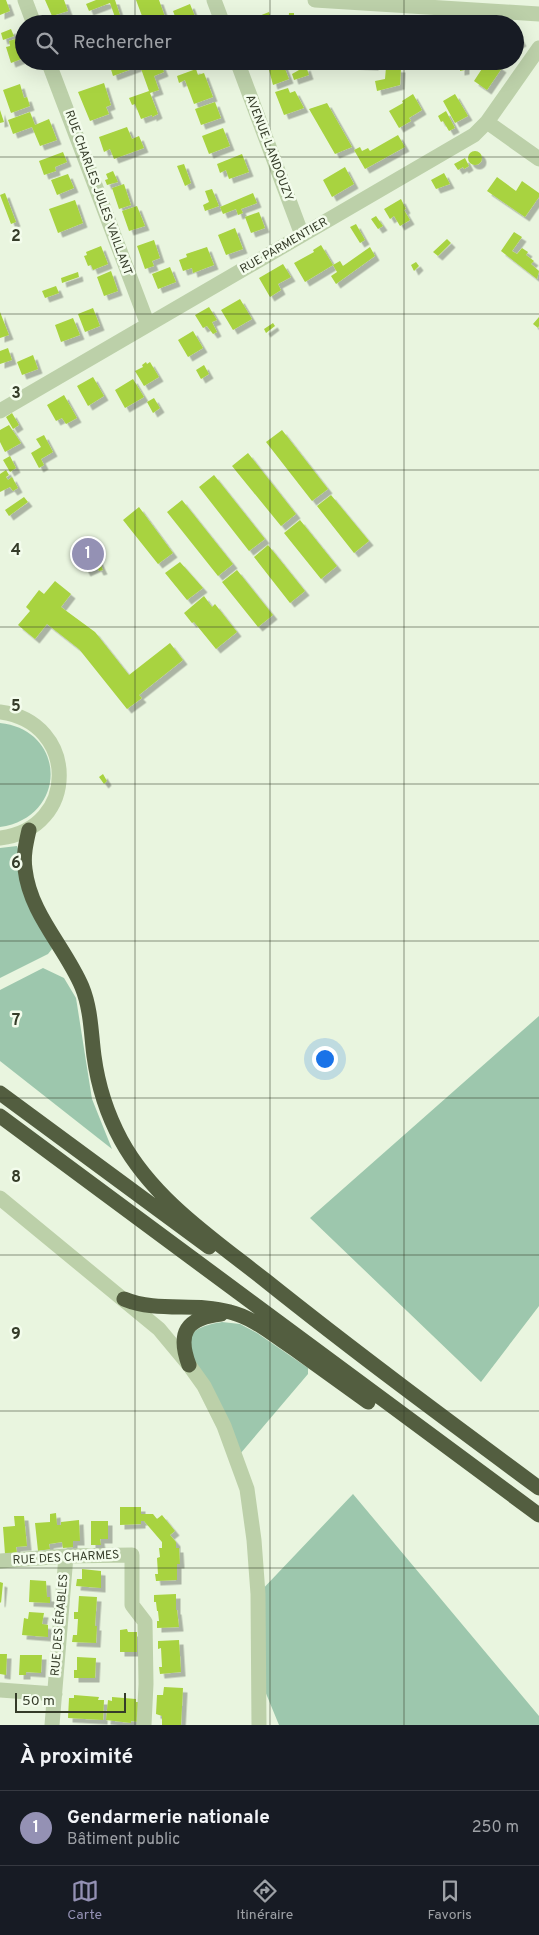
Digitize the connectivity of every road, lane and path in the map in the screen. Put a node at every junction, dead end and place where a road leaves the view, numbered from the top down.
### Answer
1 (26, 0) edge
2 (214, 0) edge
3 (315, 0) edge
4 (539, 14) edge
5 (31, 15) edge
6 (220, 15) edge
7 (539, 48) edge
8 (524, 69) edge
9 (51, 70) edge
10 (240, 70) edge
11 (524, 70) edge
12 (487, 122) junction
13 (539, 159) edge
14 (302, 235) junction
15 (148, 325) junction
16 (0, 412) edge
17 (0, 704) edge
18 (6, 712) edge
19 (29, 830) junction
20 (0, 838) edge
21 (0, 1094) edge
22 (0, 1116) edge
23 (0, 1198) edge
24 (124, 1299) junction
25 (240, 1315) junction
26 (341, 1341) junction
27 (189, 1365) junction
28 (539, 1488) edge
29 (539, 1516) edge
30 (539, 1522) edge
31 (66, 1556) junction
32 (0, 1561) edge
33 (0, 1690) edge
34 (55, 1694) junction
35 (52, 1725) edge
36 (144, 1725) edge
37 (259, 1725) edge

1 - 5 street
2 - 6 street
3 - 4 street
7 - 8 street, RUE PARMENTIER
9 - 15 street, RUE CHARLES JULES VAILLANT
10 - 14 street, AVENUE LANDOUZY
11 - 12 street, RUE PARMENTIER
12 - 13 street
12 - 14 street, RUE PARMENTIER
14 - 15 street, RUE PARMENTIER
15 - 16 street, RUE PARMENTIER
17 - 18 street
18 - 19 street
19 - 20 street
19 - 26 highway
21 - 26 highway
22 - 29 highway
23 - 24 street
24 - 25 highway
24 - 27 street
25 - 27 highway
25 - 30 highway
26 - 28 highway
27 - 37 street
31 - 32 street, RUE DES CHARMES
31 - 34 street, RUE DES ÉRABLES
31 - 36 street, RUE DES CHARMES
33 - 34 street, RUE DES ÉRABLES
34 - 35 street, RUE DES ÉRABLES

